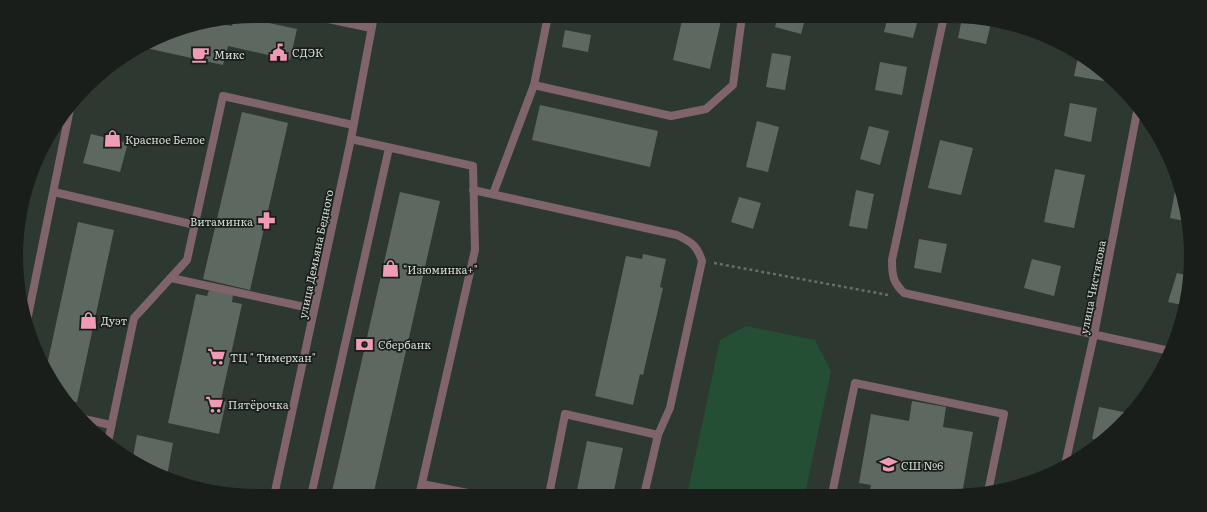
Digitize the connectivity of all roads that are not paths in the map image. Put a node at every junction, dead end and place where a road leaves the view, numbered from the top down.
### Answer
1 (347, 23) edge
2 (372, 23) edge
3 (547, 23) edge
4 (741, 23) edge
5 (943, 23) edge
6 (371, 28) junction
7 (534, 85) junction
8 (1136, 115) edge
9 (69, 118) edge
10 (353, 125) junction
11 (351, 139) junction
12 (389, 148) junction
13 (473, 190) junction
14 (54, 192) junction
15 (493, 194) junction
16 (195, 225) junction
17 (171, 278) junction
18 (314, 309) junction
19 (29, 310) edge
20 (1094, 335) junction
21 (1164, 350) edge
22 (90, 420) edge
23 (111, 425) junction
24 (658, 436) junction
25 (109, 437) edge
26 (1066, 459) edge
27 (422, 484) junction
28 (989, 486) edge
29 (275, 489) edge
30 (313, 489) edge
31 (421, 489) edge
32 (447, 489) edge
33 (550, 489) edge
34 (645, 489) edge
35 (833, 489) edge

1 - 6 street
2 - 6 street, улица Демьяна Бедного
3 - 7 street
4 - 7 street
5 - 20 street
6 - 10 street, улица Демьяна Бедного
7 - 15 street
8 - 20 street, улица Чистякова
9 - 14 street
10 - 11 street, улица Демьяна Бедного
10 - 16 street
11 - 12 street
11 - 18 street, улица Демьяна Бедного
12 - 13 street
12 - 30 street
13 - 15 street
13 - 27 street
14 - 16 street
14 - 19 street
15 - 24 street
16 - 17 street
17 - 18 street
17 - 23 street
18 - 29 street, улица Демьяна Бедного
20 - 21 street
20 - 26 street, улица Чистякова
22 - 23 street
23 - 25 street
24 - 33 street
24 - 34 street
27 - 31 street
27 - 32 street
28 - 35 street

